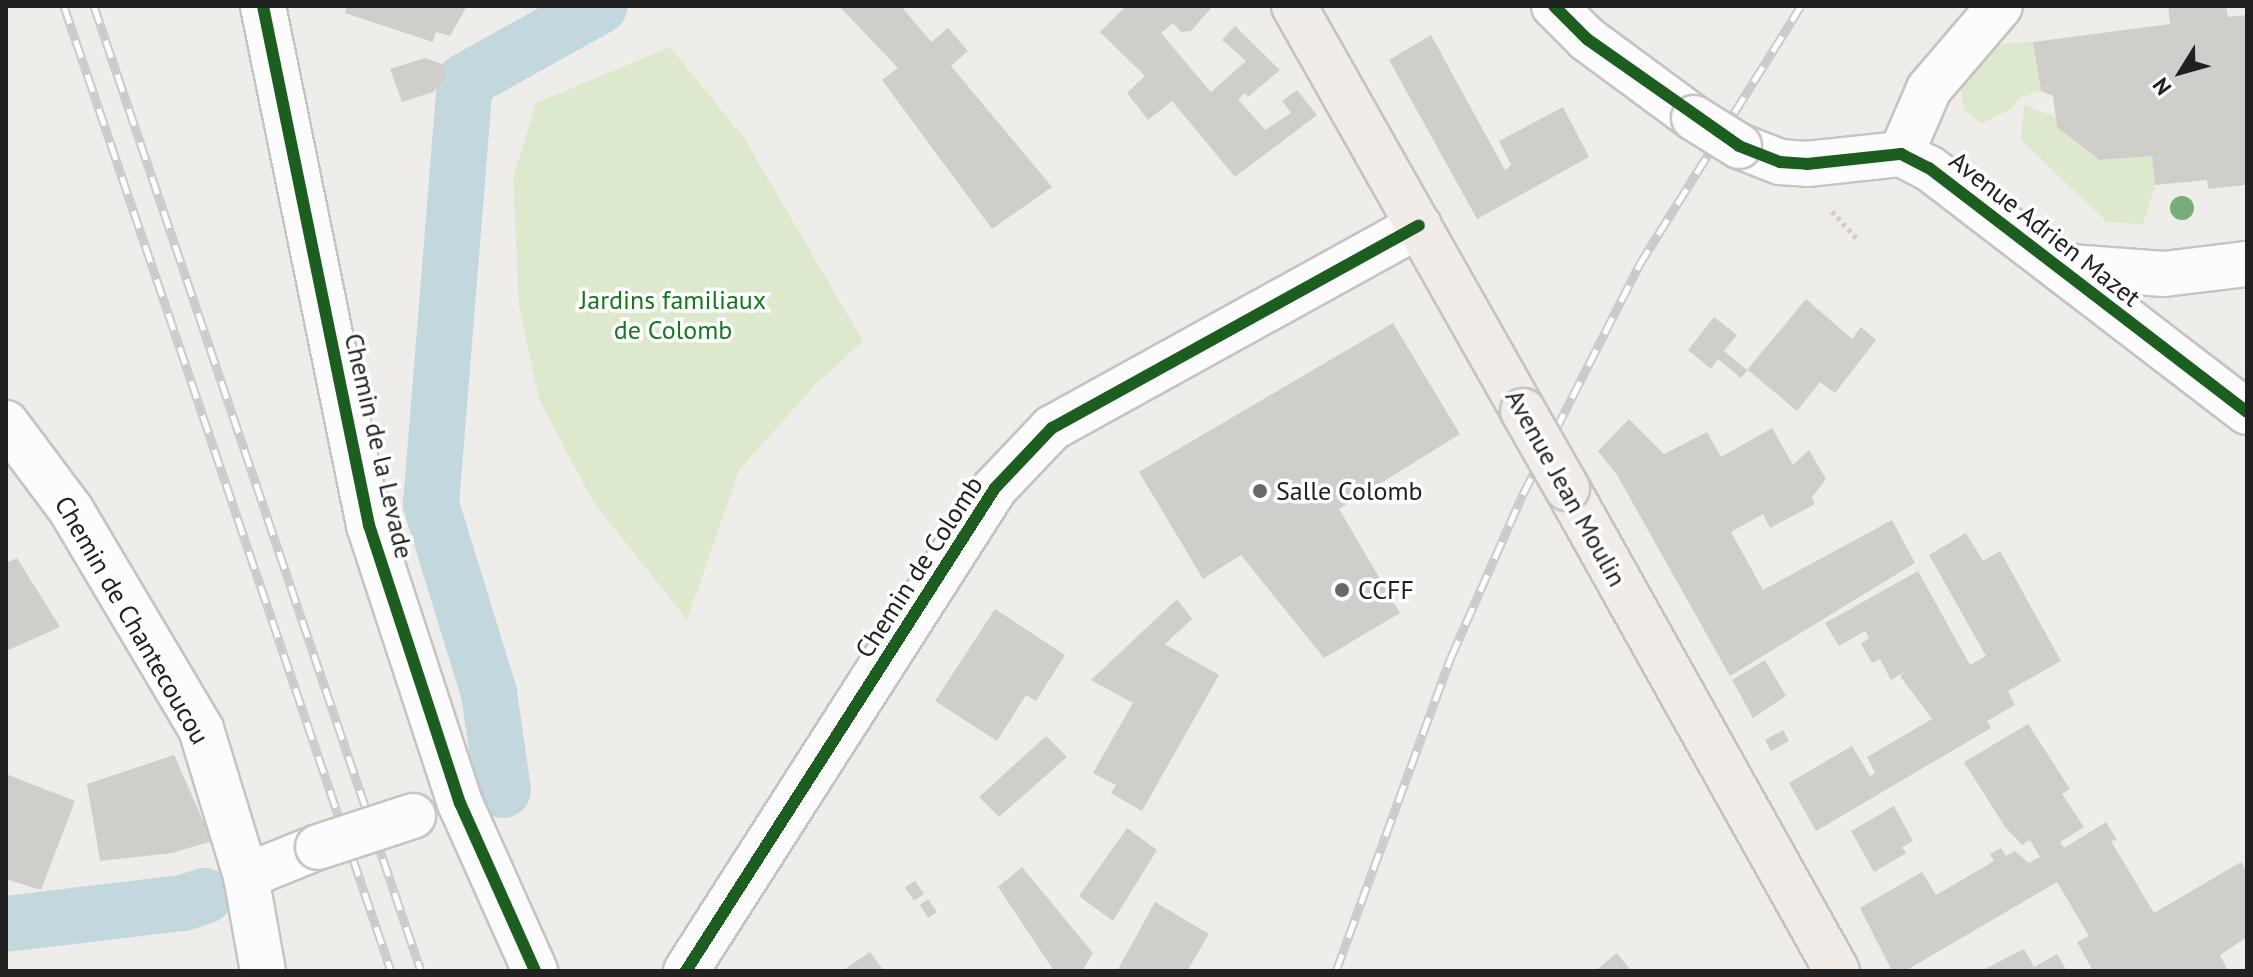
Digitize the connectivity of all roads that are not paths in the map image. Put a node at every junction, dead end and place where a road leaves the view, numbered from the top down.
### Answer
1 (263, 6) edge
2 (1294, 6) edge
3 (1554, 6) edge
4 (2000, 6) edge
5 (1901, 154) junction
6 (1419, 225) junction
7 (2247, 264) edge
8 (2057, 266) junction
9 (2245, 407) edge
10 (6, 423) edge
11 (460, 803) junction
12 (246, 876) junction
13 (263, 971) edge
14 (535, 971) edge
15 (686, 971) edge
16 (1837, 971) edge

1 - 11 street, Chemin de la Levade
2 - 6 main road, Avenue Jean Moulin
3 - 5 street, bridge
4 - 5 street
5 - 8 street, Avenue Adrien Mazet
6 - 15 street, Chemin de Colomb
6 - 16 main road, Avenue Jean Moulin, bridge
7 - 8 street
8 - 9 street, Avenue Adrien Mazet
10 - 12 street, Chemin de Chantecoucou
11 - 12 street, bridge
11 - 14 street, Chemin de la Levade
12 - 13 street, Chemin de Chantecoucou

